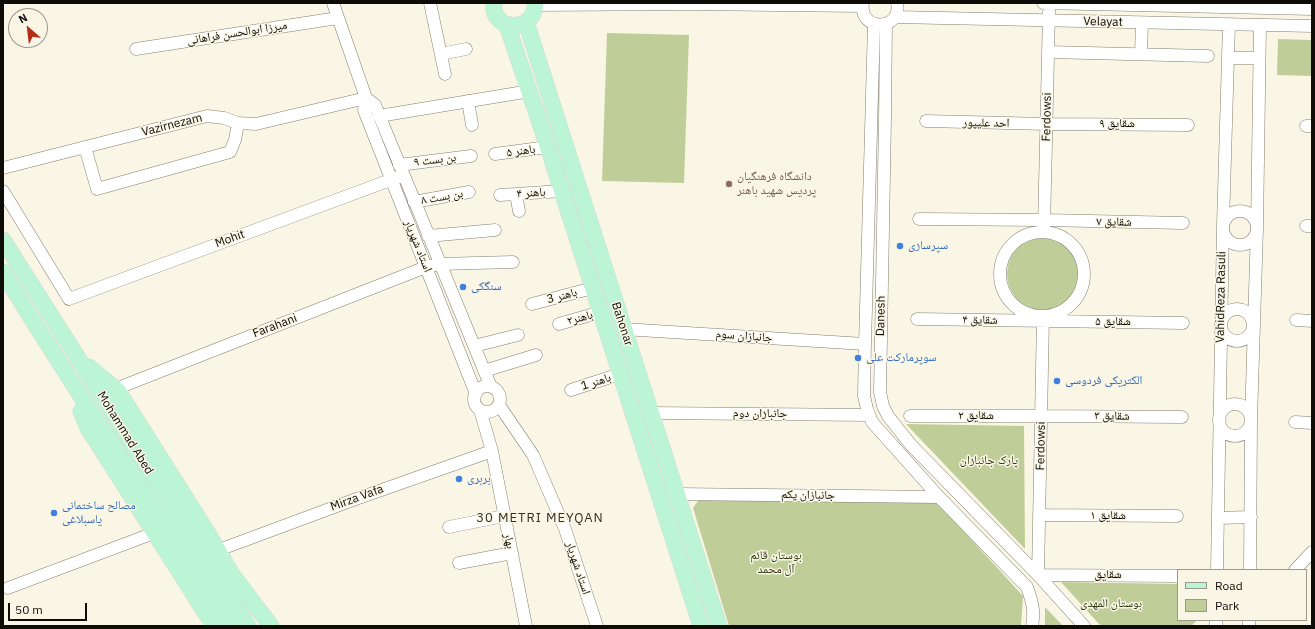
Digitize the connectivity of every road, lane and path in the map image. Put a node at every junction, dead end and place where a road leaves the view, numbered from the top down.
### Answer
1 (333, 3) edge
2 (430, 3) edge
3 (494, 3) edge
4 (692, 3) edge
5 (898, 3) edge
6 (1043, 3) edge
7 (1049, 3) edge
8 (535, 4) edge
9 (863, 4) edge
10 (1228, 5) edge
11 (1262, 6) edge
12 (1312, 9) edge
13 (338, 18) junction
14 (1048, 20) junction
15 (526, 22) junction
16 (885, 22) junction
17 (1142, 23) junction
18 (1229, 24) junction
19 (507, 25) junction
20 (1260, 25) junction
21 (1312, 26) edge
22 (136, 49) dead end
23 (466, 49) dead end
24 (1048, 52) junction
25 (441, 54) junction
26 (1141, 54) junction
27 (1208, 56) dead end
28 (1228, 58) junction
29 (1259, 58) junction
30 (445, 74) dead end
31 (530, 91) junction
32 (366, 98) junction
33 (468, 101) junction
34 (380, 116) junction
35 (926, 121) dead end
36 (238, 123) junction
37 (1047, 124) junction
38 (1188, 124) dead end
39 (472, 125) dead end
40 (85, 147) junction
41 (548, 147) junction
42 (495, 154) dead end
43 (471, 156) dead end
44 (3, 168) edge
45 (402, 170) junction
46 (391, 179) junction
47 (3, 191) edge
48 (562, 191) junction
49 (469, 192) dead end
50 (516, 194) junction
51 (500, 195) dead end
52 (414, 202) junction
53 (519, 211) dead end
54 (919, 219) dead end
55 (1183, 223) dead end
56 (1044, 225) junction
57 (1223, 225) junction
58 (1257, 228) junction
59 (496, 230) dead end
60 (428, 236) junction
61 (3, 240) edge
62 (513, 262) dead end
63 (439, 264) junction
64 (426, 267) junction
65 (3, 272) edge
66 (593, 288) junction
67 (532, 304) dead end
68 (47, 310) junction
69 (601, 312) junction
70 (917, 319) dead end
71 (1043, 319) junction
72 (33, 320) junction
73 (1296, 320) dead end
74 (1312, 321) edge
75 (1183, 323) dead end
76 (559, 324) dead end
77 (1221, 324) junction
78 (1254, 324) junction
79 (623, 329) junction
80 (518, 335) dead end
81 (865, 344) junction
82 (474, 346) junction
83 (536, 355) dead end
84 (77, 357) junction
85 (62, 367) junction
86 (484, 371) junction
87 (620, 374) junction
88 (123, 386) dead end
89 (491, 387) junction
90 (572, 390) dead end
91 (476, 394) junction
92 (499, 405) junction
93 (480, 410) junction
94 (651, 413) junction
95 (869, 415) junction
96 (910, 416) dead end
97 (1041, 416) junction
98 (1182, 417) dead end
99 (1219, 418) junction
100 (1251, 420) junction
101 (1295, 422) dead end
102 (1312, 423) edge
103 (492, 451) junction
104 (677, 494) junction
105 (939, 496) junction
106 (1039, 515) junction
107 (504, 516) junction
108 (1177, 516) dead end
109 (1251, 517) junction
110 (1218, 518) junction
111 (449, 527) dead end
112 (154, 533) junction
113 (224, 548) dead end
114 (1312, 552) edge
115 (512, 553) junction
116 (459, 563) dead end
117 (1217, 569) edge
118 (1250, 569) edge
119 (1296, 569) edge
120 (1038, 575) junction
121 (1177, 576) edge
122 (1027, 587) junction
123 (8, 588) dead end
124 (710, 601) junction
125 (694, 606) junction
126 (214, 626) edge
127 (230, 626) edge
128 (248, 626) edge
129 (272, 626) edge
130 (526, 626) edge
131 (597, 626) edge
132 (701, 626) edge
133 (719, 626) edge
134 (1032, 626) edge
135 (1084, 626) edge

1 - 13 street, استاد شهریار
2 - 25 street
3 - 19 main road
4 - 8 street
4 - 9 street
5 - 16 street
6 - 7 street, Velayat
7 - 10 street, Velayat
7 - 14 street, Ferdowsi
8 - 15 main road
9 - 16 street
10 - 11 street, Velayat
11 - 12 street, Velayat
13 - 22 street, میرزا ابوالحسن فراهانی
13 - 32 street, استاد شهریار
14 - 16 street, Velayat
14 - 17 street, Velayat
14 - 24 street, Ferdowsi
15 - 19 main road
15 - 79 main road, Bahonar
16 - 81 street, Danesh
16 - 120 street, Danesh
17 - 18 street, Velayat
17 - 26 street
18 - 20 street, Velayat
18 - 28 street, VahidReza Rasuli
19 - 31 main road, Bahonar
20 - 21 street, Velayat
20 - 29 street
23 - 25 street
24 - 26 street
24 - 37 street, Ferdowsi
25 - 30 street
26 - 27 street
28 - 29 street
28 - 57 street, VahidReza Rasuli
29 - 58 street
31 - 33 street
31 - 41 main road, Bahonar
32 - 34 street, استاد شهریار
32 - 36 street, Vazirnezam
32 - 46 street, استاد شهریار
33 - 34 street
33 - 39 street
34 - 45 street, استاد شهریار
35 - 37 street, احد علیپور
36 - 40 street, Vazirnezam
36 - 40 street
37 - 38 street, شقایق ۹
37 - 56 street, Ferdowsi
40 - 44 street, Vazirnezam
41 - 42 street, باهنر ۵
41 - 48 main road, Bahonar
43 - 45 street, بن بست ۹
45 - 46 street, بن بست ۹
45 - 52 street, استاد شهریار
46 - 47 street, Mohit
46 - 64 street, استاد شهریار
48 - 50 street, باهنر ۴
48 - 66 main road, Bahonar
49 - 52 street, بن بست ۸
50 - 51 street, باهنر ۴
50 - 53 street
52 - 60 street, استاد شهریار
54 - 56 street
55 - 56 street, شقایق ۷
56 - 71 street
56 - 71 street
57 - 58 street
57 - 58 street
57 - 77 street, VahidReza Rasuli
58 - 78 street
59 - 60 street
60 - 63 street, استاد شهریار
61 - 68 main road, Mohammad Abed
62 - 63 street, Farahani
63 - 64 street, Farahani
63 - 82 street, استاد شهریار
64 - 88 street, Farahani
64 - 91 street, استاد شهریار
65 - 72 main road, Mohammad Abed
66 - 67 street, باهنر 3
66 - 69 main road, Bahonar
68 - 72 main road
68 - 84 main road, Mohammad Abed
69 - 76 street, باهنر۲
69 - 87 main road, Bahonar
70 - 71 street, شقایق ۴
71 - 75 street, شقایق ۵
71 - 97 street, Ferdowsi
72 - 85 main road, Mohammad Abed
73 - 74 street
77 - 78 street
77 - 78 street
77 - 99 street, VahidReza Rasuli
78 - 100 street
79 - 81 street, جانبازان سوم
79 - 94 main road, Bahonar
80 - 82 street
81 - 95 street, Danesh
82 - 86 street, استاد شهریار
83 - 86 street
84 - 128 main road, Mohammad Abed
84 - 129 main road
85 - 112 main road
85 - 127 main road, Mohammad Abed
86 - 89 street, استاد شهریار
87 - 90 street, باهنر 1
87 - 125 main road, Bahonar
89 - 91 street
89 - 92 street
91 - 93 street
92 - 93 street
92 - 131 street, استاد شهریار
93 - 103 street, بهار
94 - 95 street, جانبازان دوم
94 - 104 main road, Bahonar
95 - 105 street, Danesh
96 - 97 street, شقایق ۲
97 - 98 street, شقایق ۳
97 - 106 street, Ferdowsi
99 - 100 street
99 - 100 street
99 - 110 street, VahidReza Rasuli
100 - 109 street
101 - 102 street
103 - 107 street, بهار
103 - 113 street, Mirza Vafa
104 - 105 street, جانبازان یکم
104 - 124 main road, Bahonar
105 - 122 street, Danesh
106 - 108 street, شقایق ۱
106 - 120 street, Ferdowsi
107 - 111 street
107 - 115 street, بهار
109 - 110 street
109 - 118 street
110 - 117 street, VahidReza Rasuli
112 - 123 street
112 - 126 main road
114 - 119 street
115 - 116 street
115 - 130 street, بهار
120 - 121 street, شقایق
120 - 122 street
120 - 135 street, Danesh
122 - 134 street
124 - 125 main road
124 - 133 main road, Bahonar
125 - 132 main road, Bahonar

